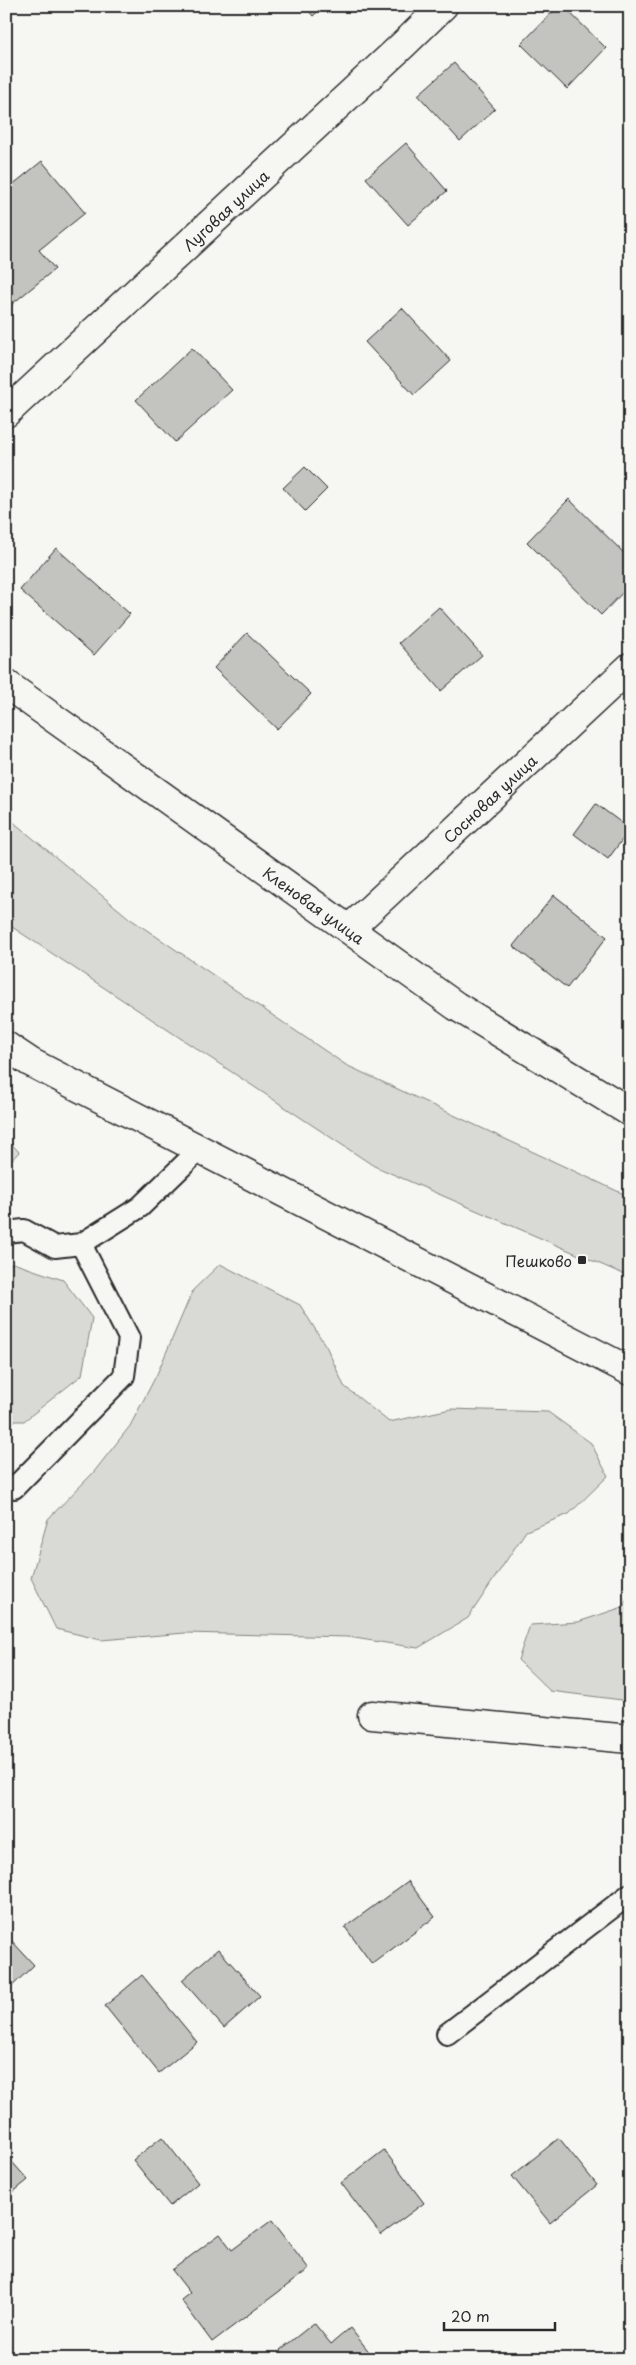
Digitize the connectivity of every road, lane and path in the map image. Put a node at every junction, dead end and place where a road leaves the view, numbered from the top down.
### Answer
1 (442, 6) edge
2 (6, 413) edge
3 (630, 667) edge
4 (6, 684) edge
5 (349, 929) junction
6 (6, 1046) edge
7 (630, 1112) edge
8 (200, 1149) junction
9 (6, 1232) edge
10 (81, 1244) junction
11 (630, 1371) edge
12 (14, 1488) dead end
13 (372, 1716) dead end
14 (630, 1738) edge
15 (630, 1894) edge
16 (447, 2034) dead end
17 (630, 2213) edge
18 (630, 2231) edge

1 - 2 main road, Луговая улица
3 - 5 main road, Сосновая улица
4 - 5 main road, Кленовая улица
5 - 7 main road, Кленовая улица
6 - 8 main road
8 - 10 lane
8 - 11 main road
9 - 10 lane
10 - 12 lane
13 - 14 main road
15 - 16 lane
17 - 18 path

